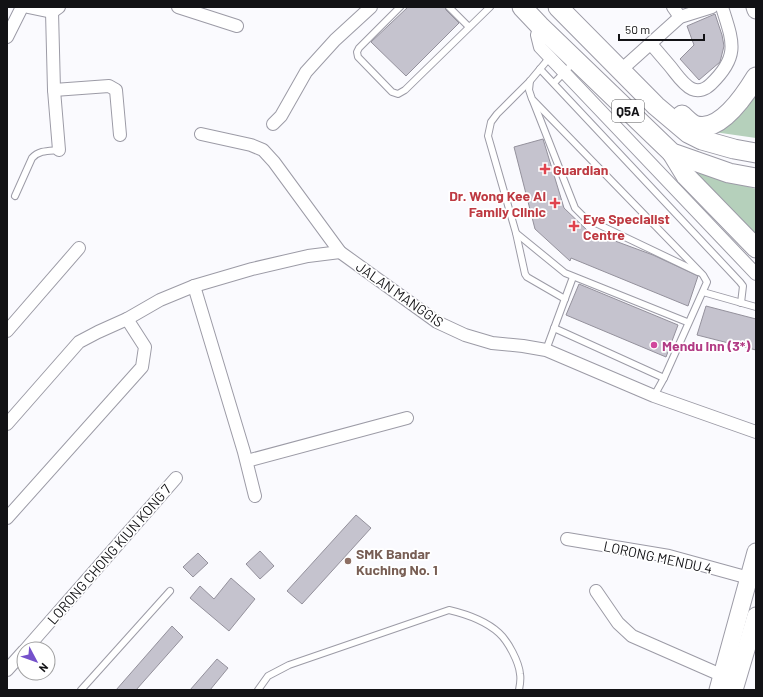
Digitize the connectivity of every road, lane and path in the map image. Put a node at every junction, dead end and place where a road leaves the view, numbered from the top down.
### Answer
1 (22, 7) edge
2 (28, 7) edge
3 (178, 7) edge
4 (371, 7) edge
5 (400, 7) edge
6 (449, 7) edge
7 (478, 7) edge
8 (490, 7) edge
9 (522, 7) edge
10 (558, 7) edge
11 (712, 7) edge
12 (722, 7) edge
13 (755, 7) edge
14 (55, 10) edge
15 (756, 10) edge
16 (676, 12) edge
17 (483, 13) junction
18 (237, 26) dead end
19 (540, 26) junction
20 (469, 27) junction
21 (7, 37) edge
22 (650, 44) junction
23 (550, 57) junction
24 (570, 66) junction
25 (540, 69) junction
26 (621, 70) junction
27 (756, 78) edge
28 (530, 80) junction
29 (554, 84) junction
30 (635, 85) junction
31 (54, 90) junction
32 (532, 99) junction
33 (273, 124) dead end
34 (201, 134) dead end
35 (120, 135) dead end
36 (59, 150) joint
37 (672, 153) junction
38 (756, 153) edge
39 (756, 178) edge
40 (15, 196) dead end
41 (516, 233) junction
42 (79, 248) dead end
43 (756, 248) edge
44 (340, 252) junction
45 (756, 274) edge
46 (703, 275) junction
47 (573, 277) junction
48 (194, 286) junction
49 (703, 292) junction
50 (565, 299) junction
51 (741, 303) junction
52 (756, 307) edge
53 (127, 319) junction
54 (688, 322) junction
55 (554, 328) junction
56 (7, 331) edge
57 (546, 350) junction
58 (664, 378) junction
59 (654, 396) junction
60 (407, 418) dead end
61 (7, 424) edge
62 (756, 432) edge
63 (247, 461) junction
64 (176, 478) dead end
65 (255, 496) dead end
66 (7, 518) edge
67 (567, 539) dead end
68 (756, 552) edge
69 (749, 578) junction
70 (170, 591) dead end
71 (596, 592) dead end
72 (756, 616) edge
73 (33, 641) edge
74 (16, 660) edge
75 (7, 670) edge
76 (719, 682) edge
77 (81, 690) edge
78 (258, 690) edge
79 (520, 690) edge
80 (734, 690) edge

1 - 21 street
2 - 14 street
3 - 18 street
4 - 33 street
5 - 20 lane
6 - 20 lane
7 - 17 lane
8 - 17 lane
9 - 19 main road, Q5A
10 - 26 main road
11 - 16 street
12 - 22 street
13 - 15 main road
14 - 31 street
16 - 22 street
17 - 20 lane
19 - 23 street
19 - 24 main road, Q5A
22 - 26 street
23 - 24 street
23 - 25 lane
24 - 29 lane
24 - 37 main road, Q5A
24 - 45 street
25 - 28 lane
25 - 29 lane
26 - 30 main road
27 - 30 main road
28 - 32 lane
28 - 41 lane
29 - 51 lane
30 - 38 main road
31 - 35 street
31 - 36 street
32 - 46 lane
32 - 46 lane
34 - 44 street, JALAN MANGGIS
36 - 40 lane
37 - 39 main road, Q5A
37 - 43 main road
41 - 47 lane
41 - 50 lane
42 - 56 street
44 - 48 street
44 - 57 street, JALAN MANGGIS
46 - 49 lane
47 - 50 lane
47 - 54 lane
48 - 53 street
48 - 63 street
49 - 51 lane
49 - 54 lane
50 - 55 lane
51 - 52 lane
53 - 61 street
53 - 66 street
54 - 58 lane
55 - 57 lane
55 - 58 lane
57 - 59 street, JALAN MANGGIS
58 - 59 lane
59 - 62 street, JALAN MANGGIS
60 - 63 street
63 - 65 street
64 - 73 street, LORONG CHONG KIUN KONG 7
67 - 69 street, LORONG MENDU 4
68 - 69 main road
69 - 76 main road
70 - 77 lane
71 - 76 street
72 - 80 main road
74 - 75 street, LORONG CHONG KIUN KONG 7
78 - 79 lane

